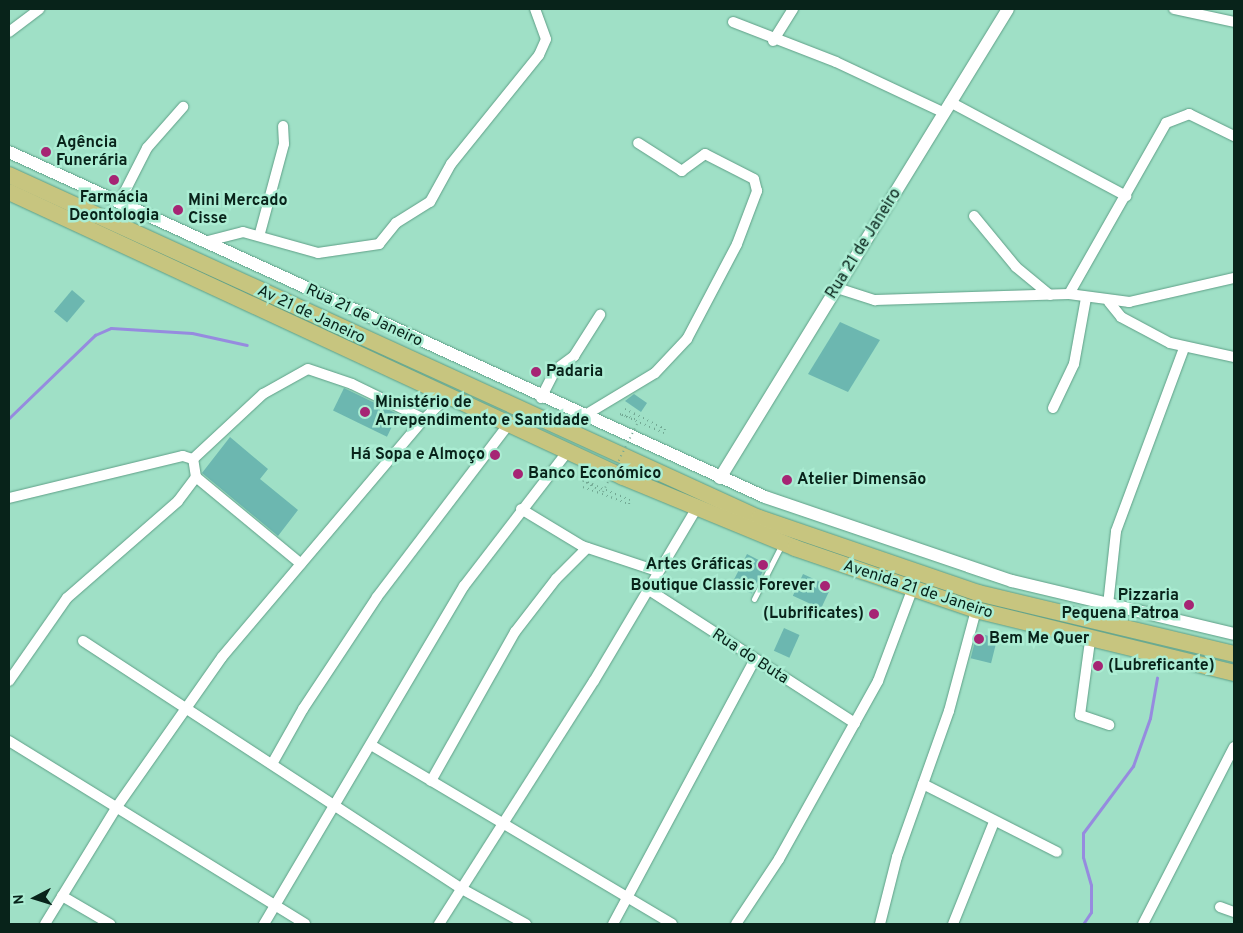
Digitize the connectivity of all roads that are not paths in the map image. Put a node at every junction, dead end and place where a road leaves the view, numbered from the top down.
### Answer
1 (39, 9) edge
2 (535, 9) edge
3 (793, 9) edge
4 (1008, 9) edge
5 (1174, 9) edge
6 (1209, 12) edge
7 (733, 22) dead end
8 (1234, 22) edge
9 (9, 32) edge
10 (773, 41) junction
11 (183, 107) dead end
12 (948, 108) junction
13 (283, 126) dead end
14 (1234, 136) edge
15 (638, 143) dead end
16 (9, 152) edge
17 (9, 175) edge
18 (9, 192) edge
19 (1126, 196) junction
20 (119, 203) junction
21 (974, 216) dead end
22 (260, 234) junction
23 (204, 242) junction
24 (1234, 278) edge
25 (837, 288) junction
26 (1069, 294) junction
27 (1050, 295) junction
28 (1086, 298) junction
29 (1109, 302) junction
30 (600, 315) dead end
31 (1184, 348) junction
32 (1234, 356) edge
33 (449, 396) junction
34 (541, 398) junction
35 (1053, 408) dead end
36 (582, 417) junction
37 (424, 419) junction
38 (509, 424) junction
39 (568, 451) junction
40 (193, 459) junction
41 (196, 477) junction
42 (720, 478) junction
43 (9, 498) edge
44 (725, 504) joint
45 (521, 509) junction
46 (696, 509) junction
47 (782, 543) junction
48 (587, 548) junction
49 (301, 564) junction
50 (657, 571) junction
51 (646, 588) junction
52 (912, 590) junction
53 (754, 599) dead end
54 (1108, 605) junction
55 (976, 610) junction
56 (1234, 634) edge
57 (83, 641) dead end
58 (1090, 641) junction
59 (1234, 654) edge
60 (754, 661) junction
61 (1234, 673) edge
62 (9, 681) edge
63 (187, 709) junction
64 (855, 723) junction
65 (1109, 725) dead end
66 (9, 741) edge
67 (371, 745) junction
68 (1234, 748) edge
69 (272, 764) junction
70 (432, 780) junction
71 (923, 784) junction
72 (337, 807) junction
73 (116, 808) junction
74 (503, 821) junction
75 (994, 822) junction
76 (1057, 852) dead end
77 (462, 889) junction
78 (62, 896) junction
79 (627, 900) junction
80 (276, 906) junction
81 (1220, 907) dead end
82 (1234, 912) edge
83 (45, 924) edge
84 (110, 924) edge
85 (264, 924) edge
86 (305, 924) edge
87 (439, 924) edge
88 (526, 924) edge
89 (613, 924) edge
90 (672, 924) edge
91 (736, 924) edge
92 (880, 924) edge
93 (953, 924) edge
94 (1144, 924) edge

1 - 9 street
2 - 22 street
3 - 10 street
4 - 12 street, Rua 21 de Janeiro
5 - 6 street
6 - 8 street
7 - 10 street
10 - 12 street
11 - 20 street
12 - 19 street
12 - 25 street, Rua 21 de Janeiro
13 - 22 street
14 - 19 street
15 - 36 street
16 - 20 street, Rua 21 de Janeiro
17 - 44 main road, Av 21 de Janeiro
18 - 33 main road
19 - 26 street
20 - 23 street, Rua 21 de Janeiro
21 - 27 street
22 - 23 street
23 - 34 street, Rua 21 de Janeiro
24 - 29 street
25 - 27 street
25 - 42 street, Rua 21 de Janeiro
26 - 27 street
26 - 28 street
28 - 29 street
28 - 35 street
29 - 31 street
30 - 34 street
31 - 32 street
31 - 54 street
33 - 37 street
33 - 38 main road
34 - 36 street, Rua 21 de Janeiro
36 - 42 street, Rua 21 de Janeiro
37 - 40 street
37 - 49 street
38 - 39 main road
38 - 69 street
39 - 45 street
39 - 46 main road
40 - 41 street
40 - 43 street
41 - 49 street
41 - 62 street
42 - 54 street, Rua 21 de Janeiro
44 - 59 main road, Avenida 21 de Janeiro
45 - 48 street
45 - 67 street
46 - 47 main road, Avenida 21 de Janeiro
46 - 50 street
47 - 52 main road, Avenida 21 de Janeiro
47 - 53 lane
48 - 50 street
48 - 70 street
49 - 63 street
50 - 51 street
51 - 60 street, Rua do Buta
51 - 74 street
52 - 55 main road, Avenida 21 de Janeiro
52 - 64 street
54 - 56 street, Rua 21 de Janeiro
55 - 58 main road, Avenida 21 de Janeiro
55 - 71 street
57 - 63 street
58 - 61 main road, Avenida 21 de Janeiro
58 - 65 street
60 - 64 street, Rua do Buta
60 - 79 street
63 - 69 street
63 - 73 street
64 - 91 street
66 - 73 street
67 - 70 street
67 - 72 street
68 - 94 street
69 - 72 street
70 - 74 street
71 - 75 street
71 - 92 street
72 - 77 street
72 - 80 street
73 - 78 street
73 - 80 street
74 - 77 street
74 - 79 street
75 - 76 street
75 - 93 street
77 - 87 street
77 - 88 street
78 - 83 street
78 - 84 street
79 - 89 street
79 - 90 street
80 - 85 street
80 - 86 street
81 - 82 street

